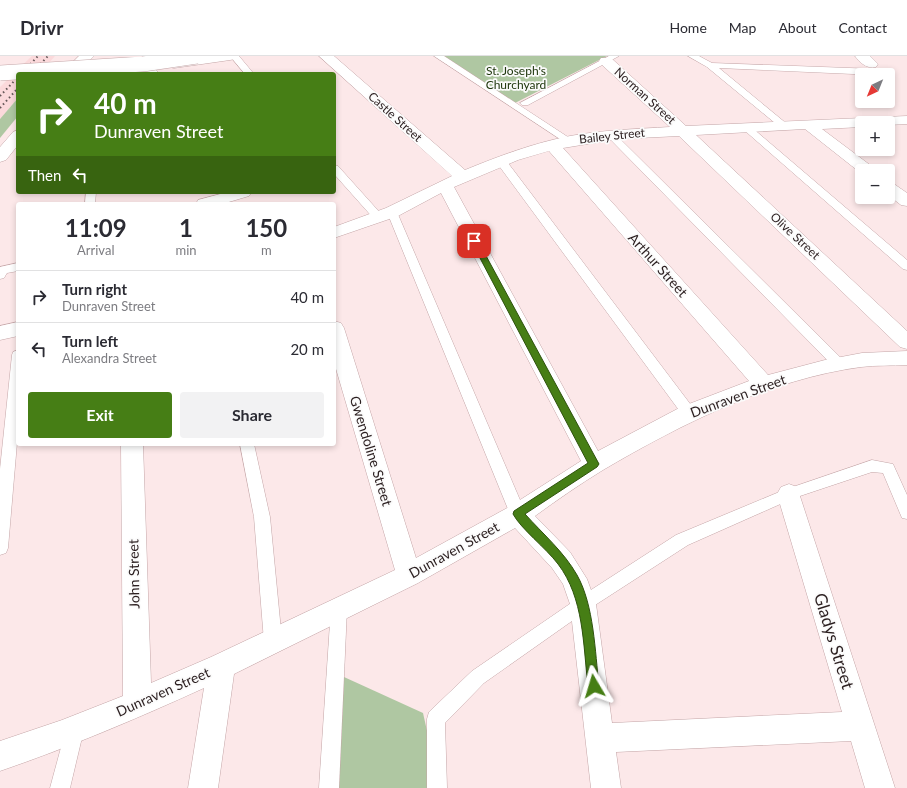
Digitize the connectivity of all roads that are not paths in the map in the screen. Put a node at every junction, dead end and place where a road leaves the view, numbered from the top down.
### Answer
1 (87, 56) edge
2 (120, 56) edge
3 (230, 56) edge
4 (234, 56) edge
5 (326, 56) edge
6 (438, 56) edge
7 (692, 56) edge
8 (192, 58) edge
9 (611, 59) edge
10 (865, 61) edge
11 (0, 63) edge
12 (710, 64) junction
13 (149, 71) edge
14 (77, 72) edge
15 (95, 72) edge
16 (248, 72) edge
17 (0, 73) edge
18 (524, 103) dead end
19 (907, 120) edge
20 (807, 124) junction
21 (784, 126) junction
22 (747, 128) junction
23 (683, 130) junction
24 (611, 135) junction
25 (16, 137) edge
26 (561, 144) junction
27 (0, 157) edge
28 (501, 161) junction
29 (859, 164) edge
30 (336, 170) edge
31 (464, 176) junction
32 (444, 185) junction
33 (895, 192) edge
34 (246, 196) edge
35 (907, 201) edge
36 (214, 202) edge
37 (386, 215) junction
38 (336, 232) edge
39 (907, 266) edge
40 (16, 267) edge
41 (0, 275) edge
42 (16, 329) edge
43 (0, 333) edge
44 (336, 335) edge
45 (907, 342) edge
46 (907, 358) edge
47 (839, 364) junction
48 (16, 376) edge
49 (764, 384) junction
50 (689, 413) junction
51 (132, 446) edge
52 (247, 446) edge
53 (594, 464) junction
54 (789, 494) junction
55 (907, 513) edge
56 (518, 514) junction
57 (0, 548) edge
58 (409, 575) junction
59 (583, 604) junction
60 (339, 608) junction
61 (273, 641) junction
62 (221, 666) junction
63 (137, 704) junction
64 (860, 726) junction
65 (75, 729) junction
66 (600, 738) junction
67 (0, 756) edge
68 (60, 788) edge
69 (203, 788) edge
70 (329, 788) edge
71 (437, 788) edge
72 (606, 788) edge
73 (880, 788) edge

1 - 14 street
2 - 11 street
3 - 8 street
4 - 16 lane
5 - 31 street, Castle Street
6 - 26 lane
7 - 12 lane
8 - 13 street
8 - 17 street, bridge
9 - 18 lane
9 - 23 street, Norman Street
10 - 12 lane
12 - 21 lane
13 - 15 street
19 - 20 street, Bailey Street
20 - 21 street, Bailey Street
20 - 29 street
21 - 22 street, Bailey Street
22 - 23 street, Bailey Street
22 - 39 lane
23 - 24 street, Bailey Street
23 - 45 street, Olive Street
24 - 26 street, Bailey Street
24 - 47 lane
25 - 27 street
26 - 28 street, Bailey Street
26 - 49 street, Arthur Street
28 - 31 street, Bailey Street
28 - 50 lane
30 - 37 lane
31 - 32 street, Bailey Street
32 - 37 street, Bailey Street
32 - 53 street
33 - 35 street
34 - 36 street
37 - 38 street, Bailey Street
37 - 56 lane
40 - 41 lane
42 - 43 street
44 - 58 street, Gwendoline Street
46 - 47 street, Dunraven Street
47 - 49 street, Dunraven Street
48 - 57 lane
49 - 50 street, Dunraven Street
50 - 53 street, Dunraven Street
51 - 63 street, John Street
52 - 61 lane
53 - 56 street, Dunraven Street
54 - 55 lane
54 - 59 lane
54 - 64 street, Gladys Street
56 - 58 street, Dunraven Street
56 - 59 street
58 - 60 street, Dunraven Street
59 - 66 street
59 - 71 lane
60 - 61 street, Dunraven Street
60 - 70 lane
61 - 62 street, Dunraven Street
62 - 63 street, Dunraven Street
62 - 69 street
63 - 65 street, Dunraven Street
64 - 66 street
64 - 73 street, Gladys Street
65 - 67 street, Dunraven Street
65 - 68 lane
66 - 72 street

